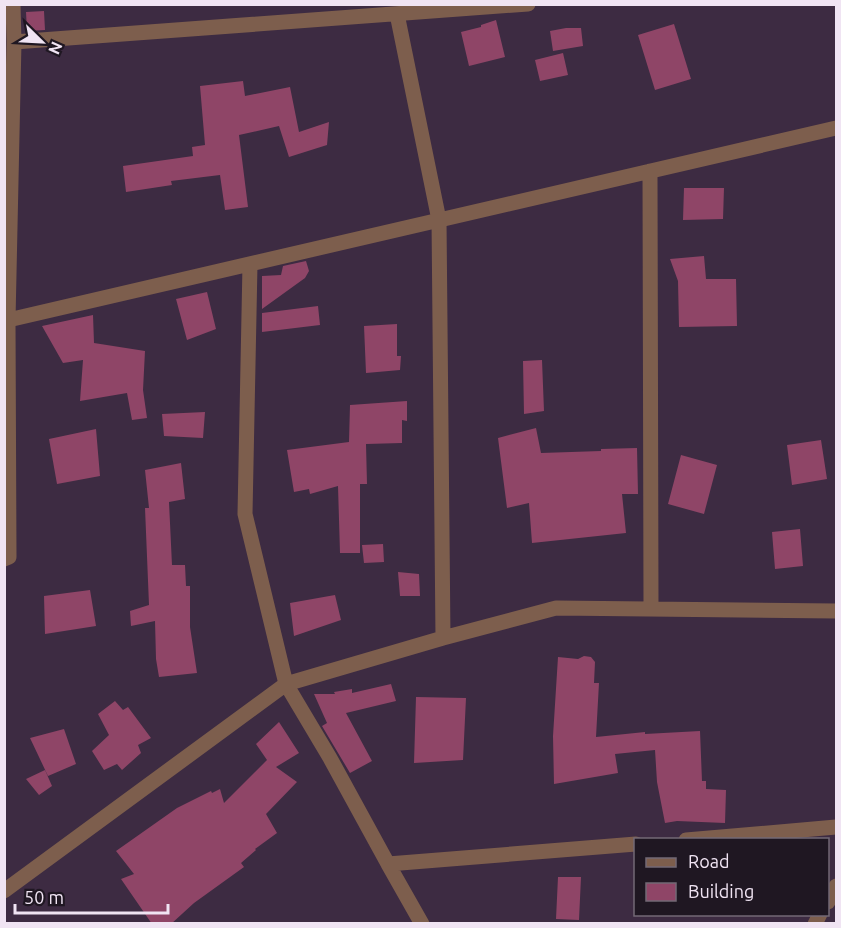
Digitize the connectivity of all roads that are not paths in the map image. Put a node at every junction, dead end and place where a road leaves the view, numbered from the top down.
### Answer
1 (14, 4) edge
2 (528, 4) edge
3 (397, 14) junction
4 (14, 42) junction
5 (837, 128) edge
6 (650, 171) junction
7 (439, 220) junction
8 (250, 264) junction
9 (7, 320) edge
10 (4, 559) edge
11 (651, 609) junction
12 (837, 611) edge
13 (443, 638) junction
14 (286, 684) junction
15 (837, 827) edge
16 (709, 838) edge
17 (634, 844) edge
18 (388, 864) junction
19 (837, 886) edge
20 (4, 891) edge
21 (829, 900) edge
22 (422, 924) edge

1 - 4 street
2 - 3 street
3 - 4 street
3 - 7 street
4 - 9 street
5 - 6 street
6 - 7 street
6 - 11 street
7 - 8 street
7 - 13 street
8 - 9 street
8 - 14 street
9 - 10 street
11 - 12 street
11 - 13 street
13 - 14 street
14 - 18 street
14 - 20 street
15 - 16 street
17 - 18 street
18 - 22 street
19 - 21 street

